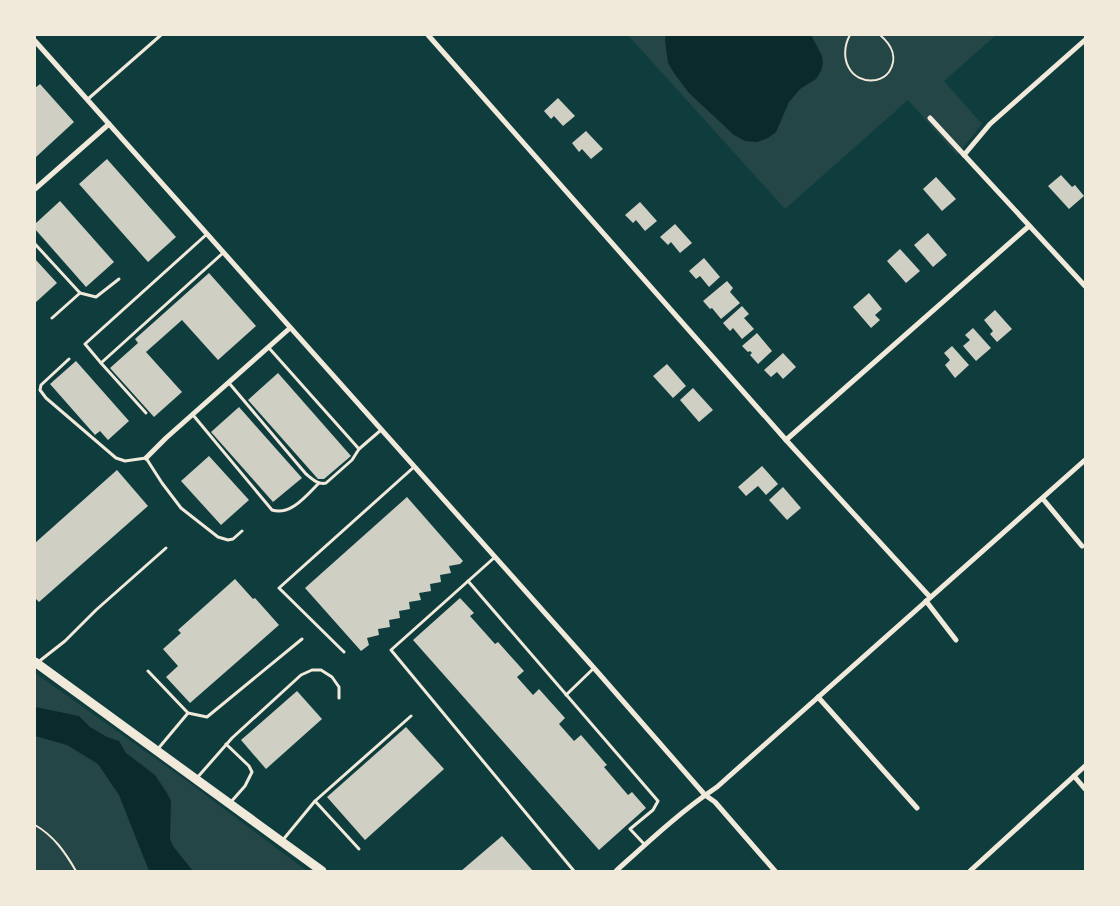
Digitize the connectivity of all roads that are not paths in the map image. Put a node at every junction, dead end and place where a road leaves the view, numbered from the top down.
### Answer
1 (161, 35) edge
2 (428, 35) edge
3 (1085, 40) edge
4 (35, 41) edge
5 (87, 100) junction
6 (930, 118) dead end
7 (109, 124) junction
8 (964, 155) junction
9 (35, 189) edge
10 (1029, 226) junction
11 (207, 234) junction
12 (35, 244) edge
13 (223, 253) junction
14 (119, 280) dead end
15 (1085, 286) edge
16 (80, 293) junction
17 (52, 318) dead end
18 (290, 328) junction
19 (268, 347) junction
20 (69, 359) dead end
21 (101, 363) junction
22 (228, 383) junction
23 (146, 413) dead end
24 (192, 415) junction
25 (381, 430) junction
26 (786, 440) junction
27 (359, 450) junction
28 (146, 458) junction
29 (1085, 460) edge
30 (414, 467) junction
31 (319, 483) junction
32 (1044, 499) junction
33 (242, 531) dead end
34 (1082, 546) dead end
35 (166, 548) dead end
36 (494, 557) junction
37 (468, 581) junction
38 (928, 599) junction
39 (302, 638) dead end
40 (956, 640) dead end
41 (344, 652) dead end
42 (36, 663) edge
43 (594, 668) junction
44 (148, 671) dead end
45 (566, 695) junction
46 (818, 697) junction
47 (339, 698) dead end
48 (188, 713) junction
49 (411, 716) dead end
50 (226, 744) junction
51 (156, 751) junction
52 (1085, 766) edge
53 (1074, 776) junction
54 (196, 779) junction
55 (1085, 789) edge
56 (705, 794) junction
57 (315, 801) junction
58 (230, 803) junction
59 (917, 808) dead end
60 (282, 841) junction
61 (645, 845) junction
62 (359, 849) dead end
63 (322, 871) edge
64 (574, 871) edge
65 (616, 871) edge
66 (775, 871) edge
67 (970, 871) edge

1 - 5 lane
2 - 26 street
3 - 8 street
4 - 5 street
5 - 7 street
6 - 8 street
7 - 9 street
7 - 11 street
8 - 10 street
10 - 15 street
10 - 26 street
11 - 13 street
11 - 21 lane
12 - 16 lane
13 - 18 street
13 - 21 lane
14 - 16 lane
16 - 17 lane
18 - 19 street
18 - 25 street
19 - 22 street
19 - 27 lane
20 - 28 lane
21 - 23 lane
22 - 24 street
22 - 31 lane
24 - 28 street
24 - 31 lane
25 - 27 lane
25 - 30 street
26 - 38 street
27 - 31 lane
28 - 33 lane
29 - 32 street
30 - 36 street
30 - 41 lane
32 - 34 street
32 - 38 street
35 - 42 lane
36 - 37 lane
36 - 43 street
37 - 45 lane
37 - 64 lane
38 - 40 street
38 - 46 street
39 - 48 lane
42 - 51 main road
43 - 45 lane
43 - 56 street
44 - 48 lane
45 - 61 lane
46 - 56 street
46 - 59 street
47 - 50 lane
48 - 51 lane
49 - 57 lane
50 - 54 lane
50 - 58 lane
51 - 54 main road
52 - 53 street
53 - 55 street
53 - 67 street
54 - 58 main road
56 - 61 street
56 - 66 street
57 - 60 lane
57 - 62 lane
58 - 60 main road
60 - 63 main road
61 - 65 street

